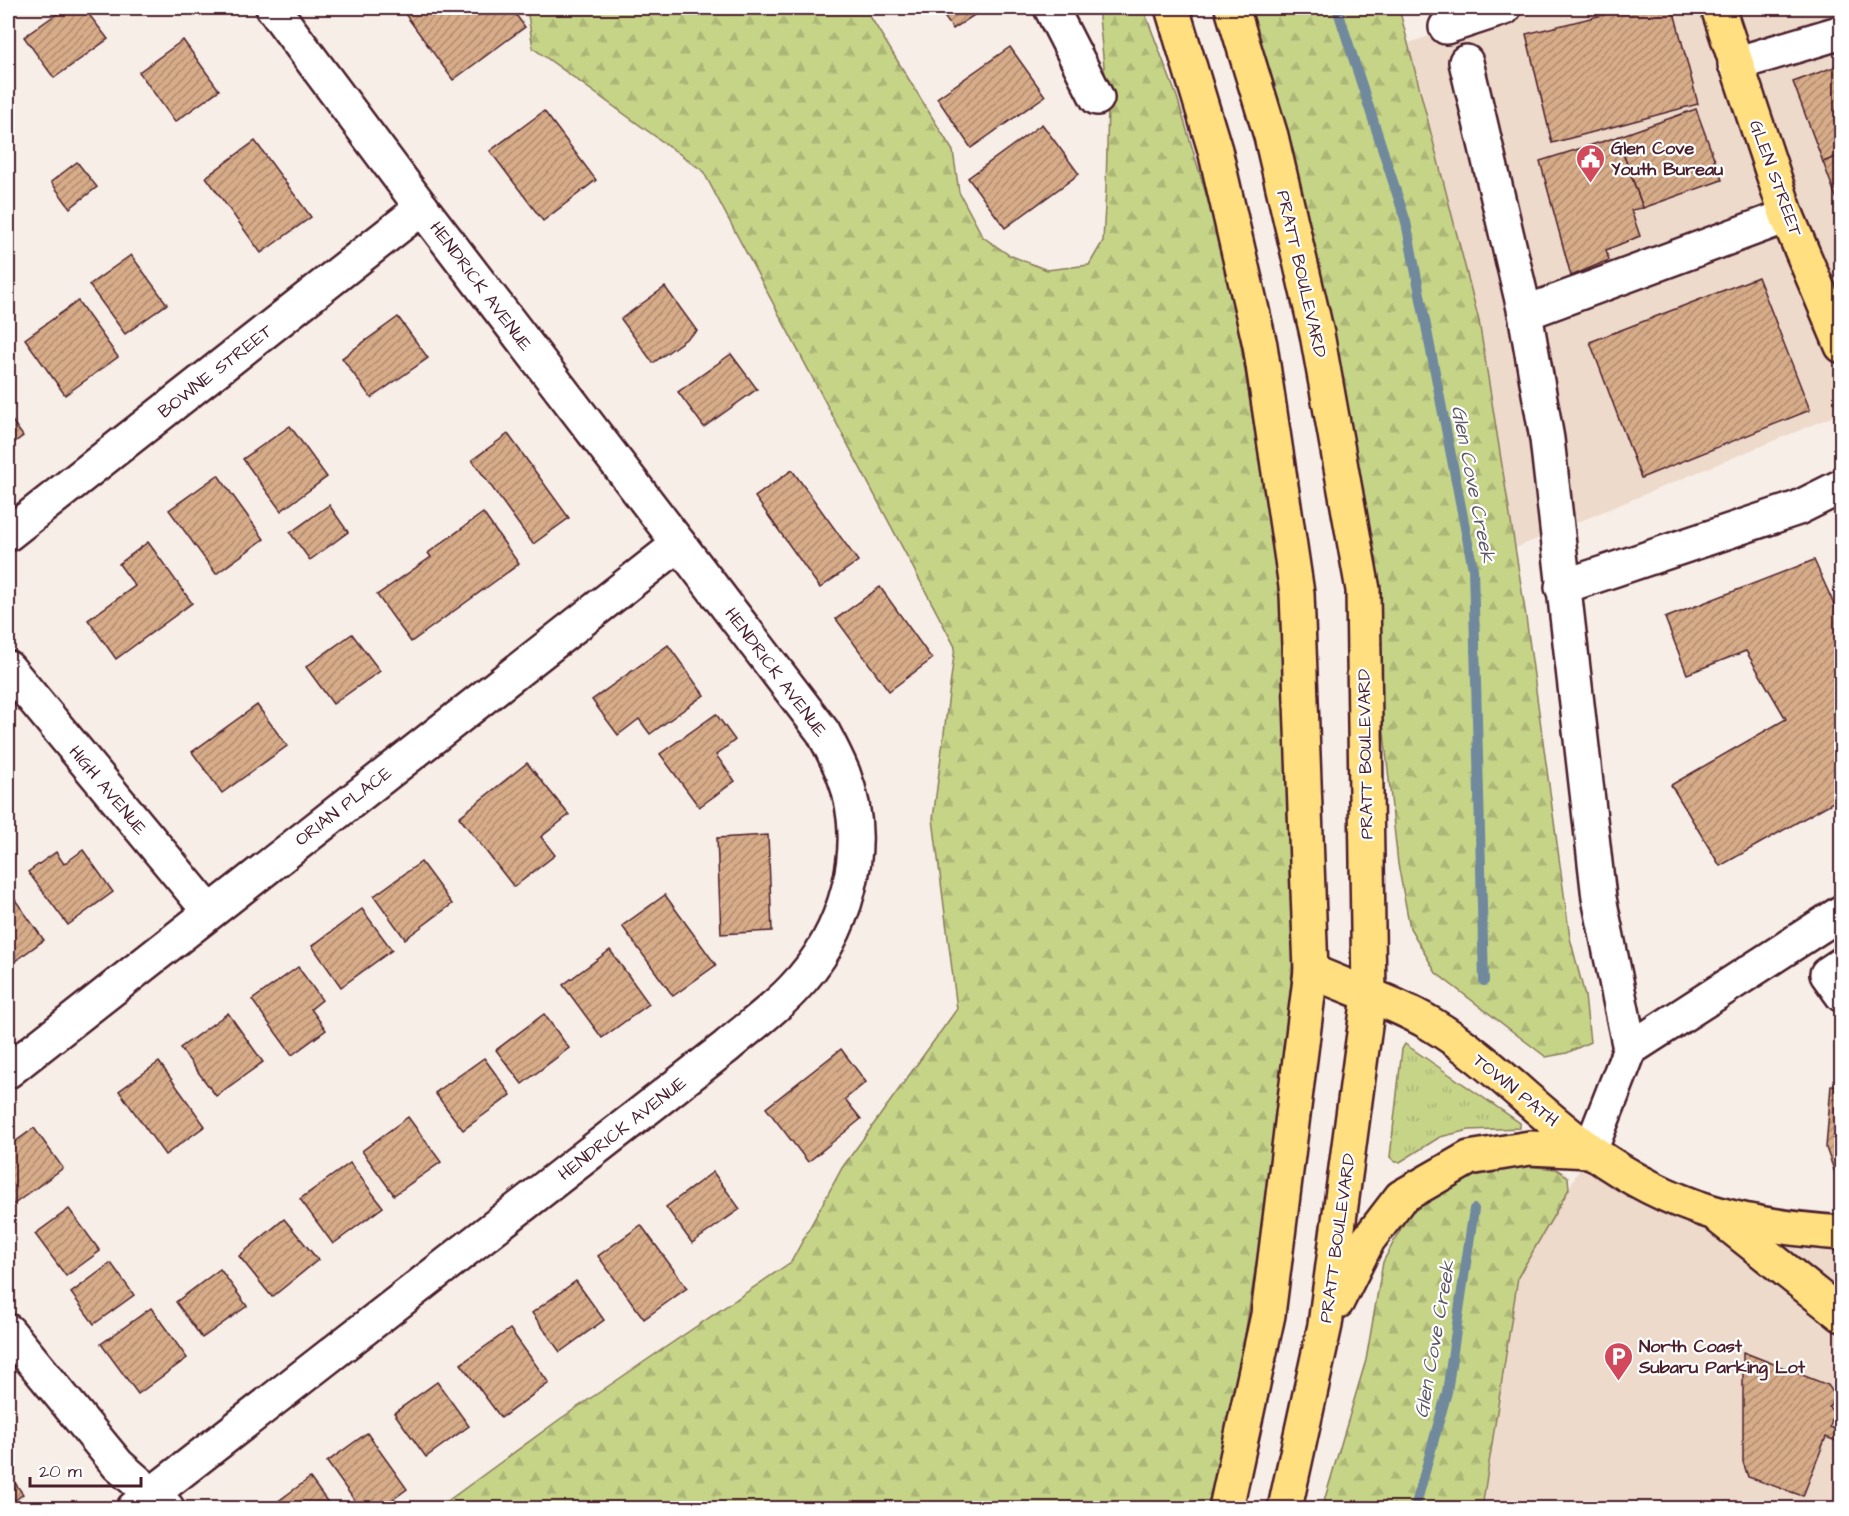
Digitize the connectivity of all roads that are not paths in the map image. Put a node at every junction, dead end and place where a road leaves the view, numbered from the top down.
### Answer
1 (273, 8) edge
2 (1052, 8) edge
3 (1172, 8) edge
4 (1232, 8) edge
5 (1504, 8) edge
6 (1718, 8) edge
7 (1446, 27) dead end
8 (1842, 32) edge
9 (1466, 62) dead end
10 (1735, 64) junction
11 (1096, 98) dead end
12 (422, 208) junction
13 (1787, 216) junction
14 (1525, 313) junction
15 (1842, 346) edge
16 (1842, 486) edge
17 (8, 534) edge
18 (679, 544) junction
19 (1563, 587) junction
20 (8, 668) edge
21 (209, 911) junction
22 (1842, 912) edge
23 (1842, 964) edge
24 (1311, 971) junction
25 (1369, 996) junction
26 (1842, 996) edge
27 (1630, 1049) junction
28 (8, 1071) edge
29 (1590, 1151) junction
30 (1716, 1215) junction
31 (1842, 1233) edge
32 (1842, 1315) edge
33 (1325, 1325) junction
34 (8, 1331) edge
35 (151, 1504) edge
36 (1226, 1509) edge
37 (1285, 1509) edge

1 - 12 street, HENDRICK AVENUE
2 - 11 street
3 - 24 main road
4 - 25 main road, PRATT BOULEVARD
5 - 7 street
6 - 10 main road, GLEN STREET
8 - 10 street
9 - 14 street
10 - 13 main road, GLEN STREET
12 - 17 street, BOWNE STREET
12 - 18 street, HENDRICK AVENUE
13 - 14 street
13 - 15 main road, GLEN STREET
14 - 19 street
16 - 19 street
18 - 21 street, ORIAN PLACE
18 - 35 street, HENDRICK AVENUE
19 - 27 street
20 - 21 street, HIGH AVENUE
21 - 28 street, ORIAN PLACE
22 - 27 street
23 - 26 street
24 - 25 main road, TOWN PATH
24 - 36 main road
25 - 29 main road, TOWN PATH
25 - 33 main road, PRATT BOULEVARD
27 - 29 street
29 - 30 main road, TOWN PATH
29 - 33 main road
30 - 31 main road, TOWN PATH
30 - 32 main road, TOWN PATH
33 - 37 main road, PRATT BOULEVARD
34 - 35 street

